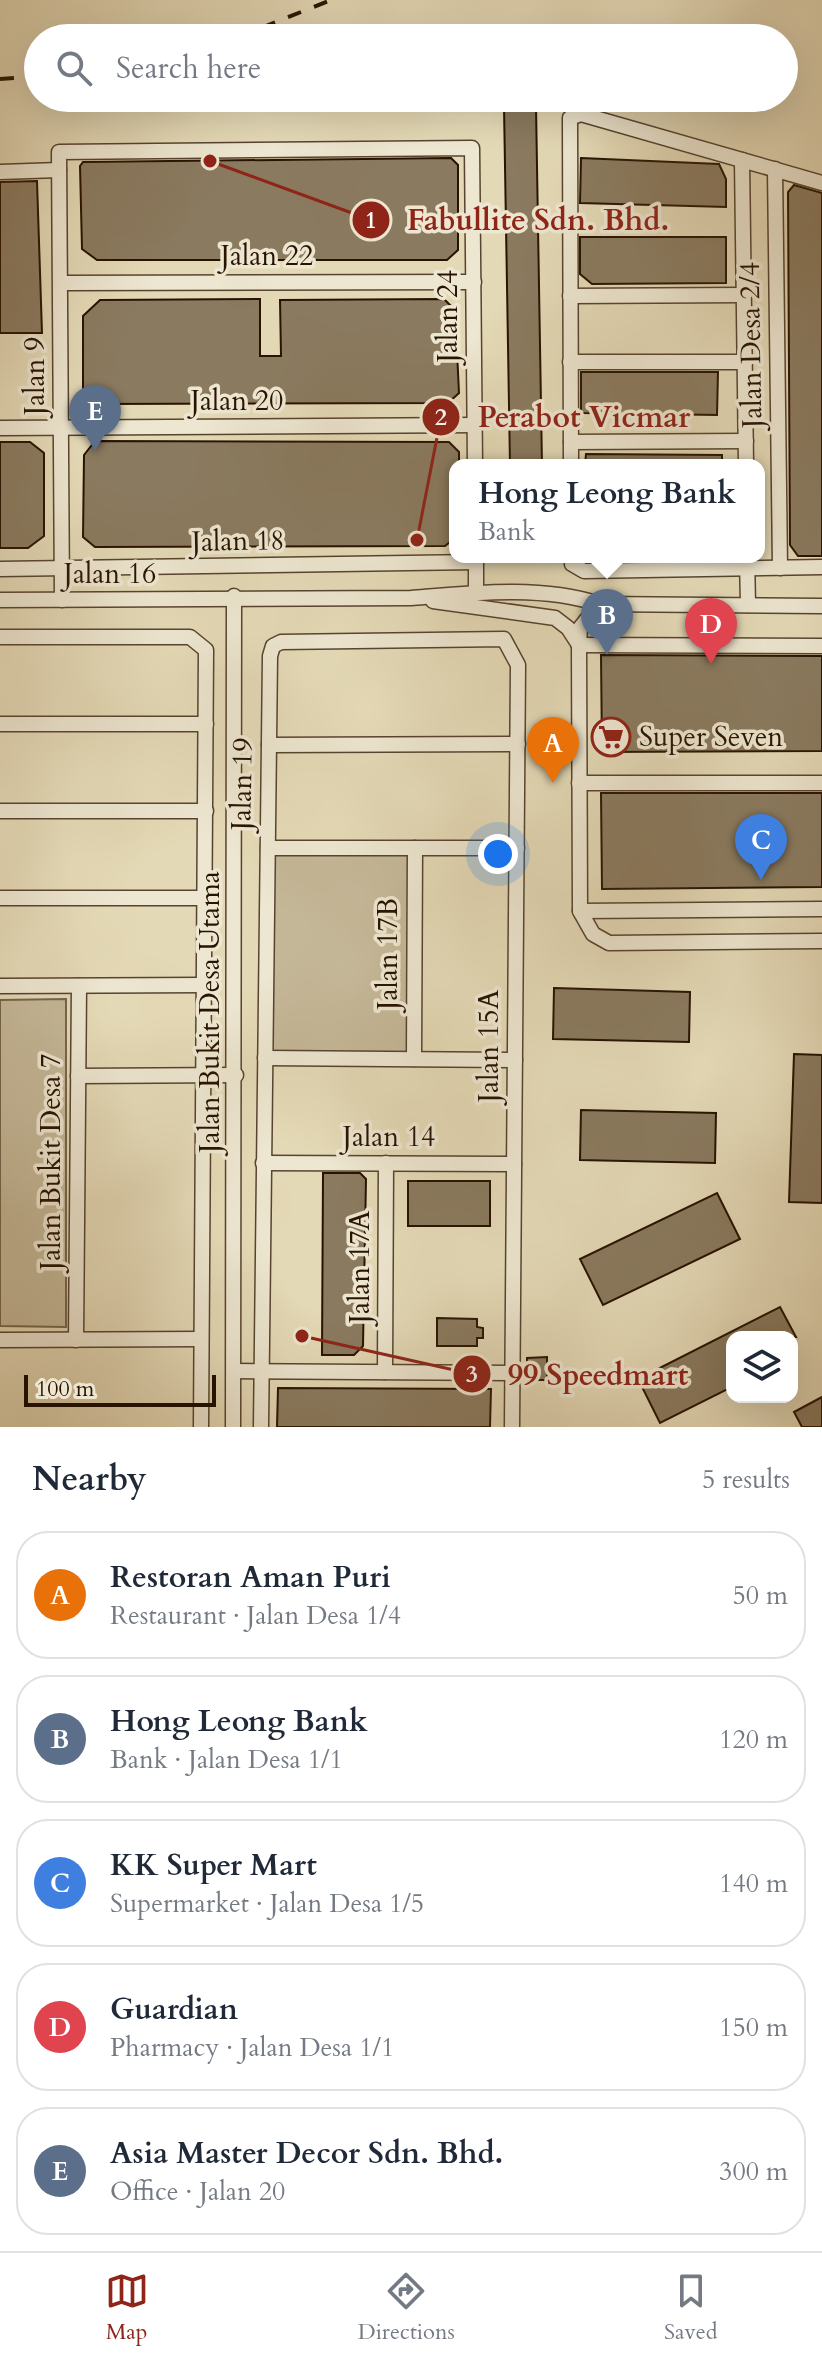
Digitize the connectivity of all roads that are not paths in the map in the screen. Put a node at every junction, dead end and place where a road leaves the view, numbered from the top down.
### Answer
1 (59, 152) joint
2 (742, 160) junction
3 (775, 169) junction
4 (59, 170) junction
5 (0, 172) edge
6 (822, 183) edge
7 (474, 282) junction
8 (61, 283) junction
9 (744, 295) junction
10 (570, 296) junction
11 (570, 362) junction
12 (745, 362) junction
13 (475, 425) junction
14 (0, 428) edge
15 (61, 428) junction
16 (746, 441) junction
17 (571, 442) junction
18 (475, 459) edge
19 (571, 459) edge
20 (746, 459) edge
21 (449, 561) edge
22 (476, 563) edge
23 (574, 563) edge
24 (748, 563) edge
25 (822, 567) edge
26 (62, 568) junction
27 (780, 568) junction
28 (0, 569) edge
29 (476, 593) junction
30 (234, 596) junction
31 (411, 598) junction
32 (0, 600) edge
33 (62, 600) junction
34 (599, 604) junction
35 (748, 605) junction
36 (822, 606) edge
37 (0, 637) edge
38 (579, 645) junction
39 (273, 646) joint
40 (822, 646) edge
41 (0, 724) edge
42 (206, 724) junction
43 (518, 744) junction
44 (269, 745) junction
45 (579, 783) junction
46 (822, 783) edge
47 (0, 811) edge
48 (206, 811) junction
49 (268, 848) junction
50 (415, 848) junction
51 (517, 848) junction
52 (0, 898) edge
53 (205, 898) junction
54 (822, 909) edge
55 (580, 911) junction
56 (822, 941) edge
57 (204, 985) junction
58 (0, 986) edge
59 (79, 986) junction
60 (265, 1058) junction
61 (414, 1059) junction
62 (515, 1060) junction
63 (202, 1075) junction
64 (236, 1075) junction
65 (78, 1076) junction
66 (263, 1163) junction
67 (386, 1163) junction
68 (514, 1164) junction
69 (201, 1339) junction
70 (0, 1340) edge
71 (76, 1340) junction
72 (234, 1371) junction
73 (262, 1371) junction
74 (385, 1372) junction
75 (513, 1373) junction
76 (201, 1427) edge
77 (233, 1427) edge
78 (261, 1427) edge
79 (512, 1427) edge

1 - 4 street, Jalan 9
1 - 7 street, Jalan 24
2 - 3 street
2 - 9 street
2 - 10 street
3 - 6 street
3 - 27 street, Jalan Desa 2/4
4 - 5 street
4 - 8 street, Jalan 9
7 - 8 street, Jalan 22
7 - 13 street, Jalan 24
8 - 15 street, Jalan 9
9 - 10 street
9 - 12 street
10 - 11 street
11 - 12 street
11 - 17 street
12 - 16 street
13 - 15 street, Jalan 20
13 - 18 street, Jalan 24
14 - 15 street, Jalan 20
15 - 26 street, Jalan 9
16 - 17 street
16 - 20 street
17 - 19 street
21 - 26 street, Jalan 18
22 - 29 street
23 - 24 street
24 - 27 street
24 - 35 street
25 - 27 street
26 - 28 street, Jalan 18
26 - 33 street, Jalan 9
29 - 31 street, Jalan 16
29 - 34 street, Jalan 16
30 - 31 street, Jalan 16
30 - 33 street, Jalan 16
30 - 64 street, Jalan Bukit Desa Utama
31 - 38 street, Jalan 16
32 - 33 street, Jalan 16
34 - 35 street, Jalan 16
34 - 38 street
35 - 36 street, Jalan 16
37 - 42 street, Jalan Bukit Desa Utama
38 - 40 street
38 - 45 street
39 - 43 street, Jalan 15A
39 - 44 street, Jalan 19
41 - 42 street
42 - 48 street, Jalan Bukit Desa Utama
43 - 44 street
43 - 51 street, Jalan 15A
44 - 49 street, Jalan 19
45 - 46 street
45 - 55 street
47 - 48 street
48 - 53 street, Jalan Bukit Desa Utama
49 - 50 street
49 - 60 street, Jalan 19
50 - 51 street
50 - 61 street, Jalan 17B
51 - 62 street, Jalan 15A
52 - 53 street
53 - 57 street, Jalan Bukit Desa Utama
54 - 55 street
55 - 56 street
57 - 59 street
57 - 63 street, Jalan Bukit Desa Utama
58 - 59 street
59 - 65 street, Jalan Bukit Desa 7
60 - 61 street
60 - 66 street, Jalan 19
61 - 62 street
62 - 68 street, Jalan 15A
63 - 64 street
63 - 65 street
63 - 69 street, Jalan Bukit Desa Utama
64 - 72 street, Jalan Bukit Desa Utama
65 - 71 street, Jalan Bukit Desa 7
66 - 67 street, Jalan 14
66 - 73 street, Jalan 19
67 - 68 street, Jalan 14
67 - 74 street, Jalan 17A
68 - 75 street, Jalan 15A
69 - 71 street
69 - 76 street, Jalan Bukit Desa Utama
70 - 71 street
72 - 73 street
72 - 77 street, Jalan Bukit Desa Utama
73 - 74 street
73 - 78 street
74 - 75 street
75 - 79 street, Jalan 15A

